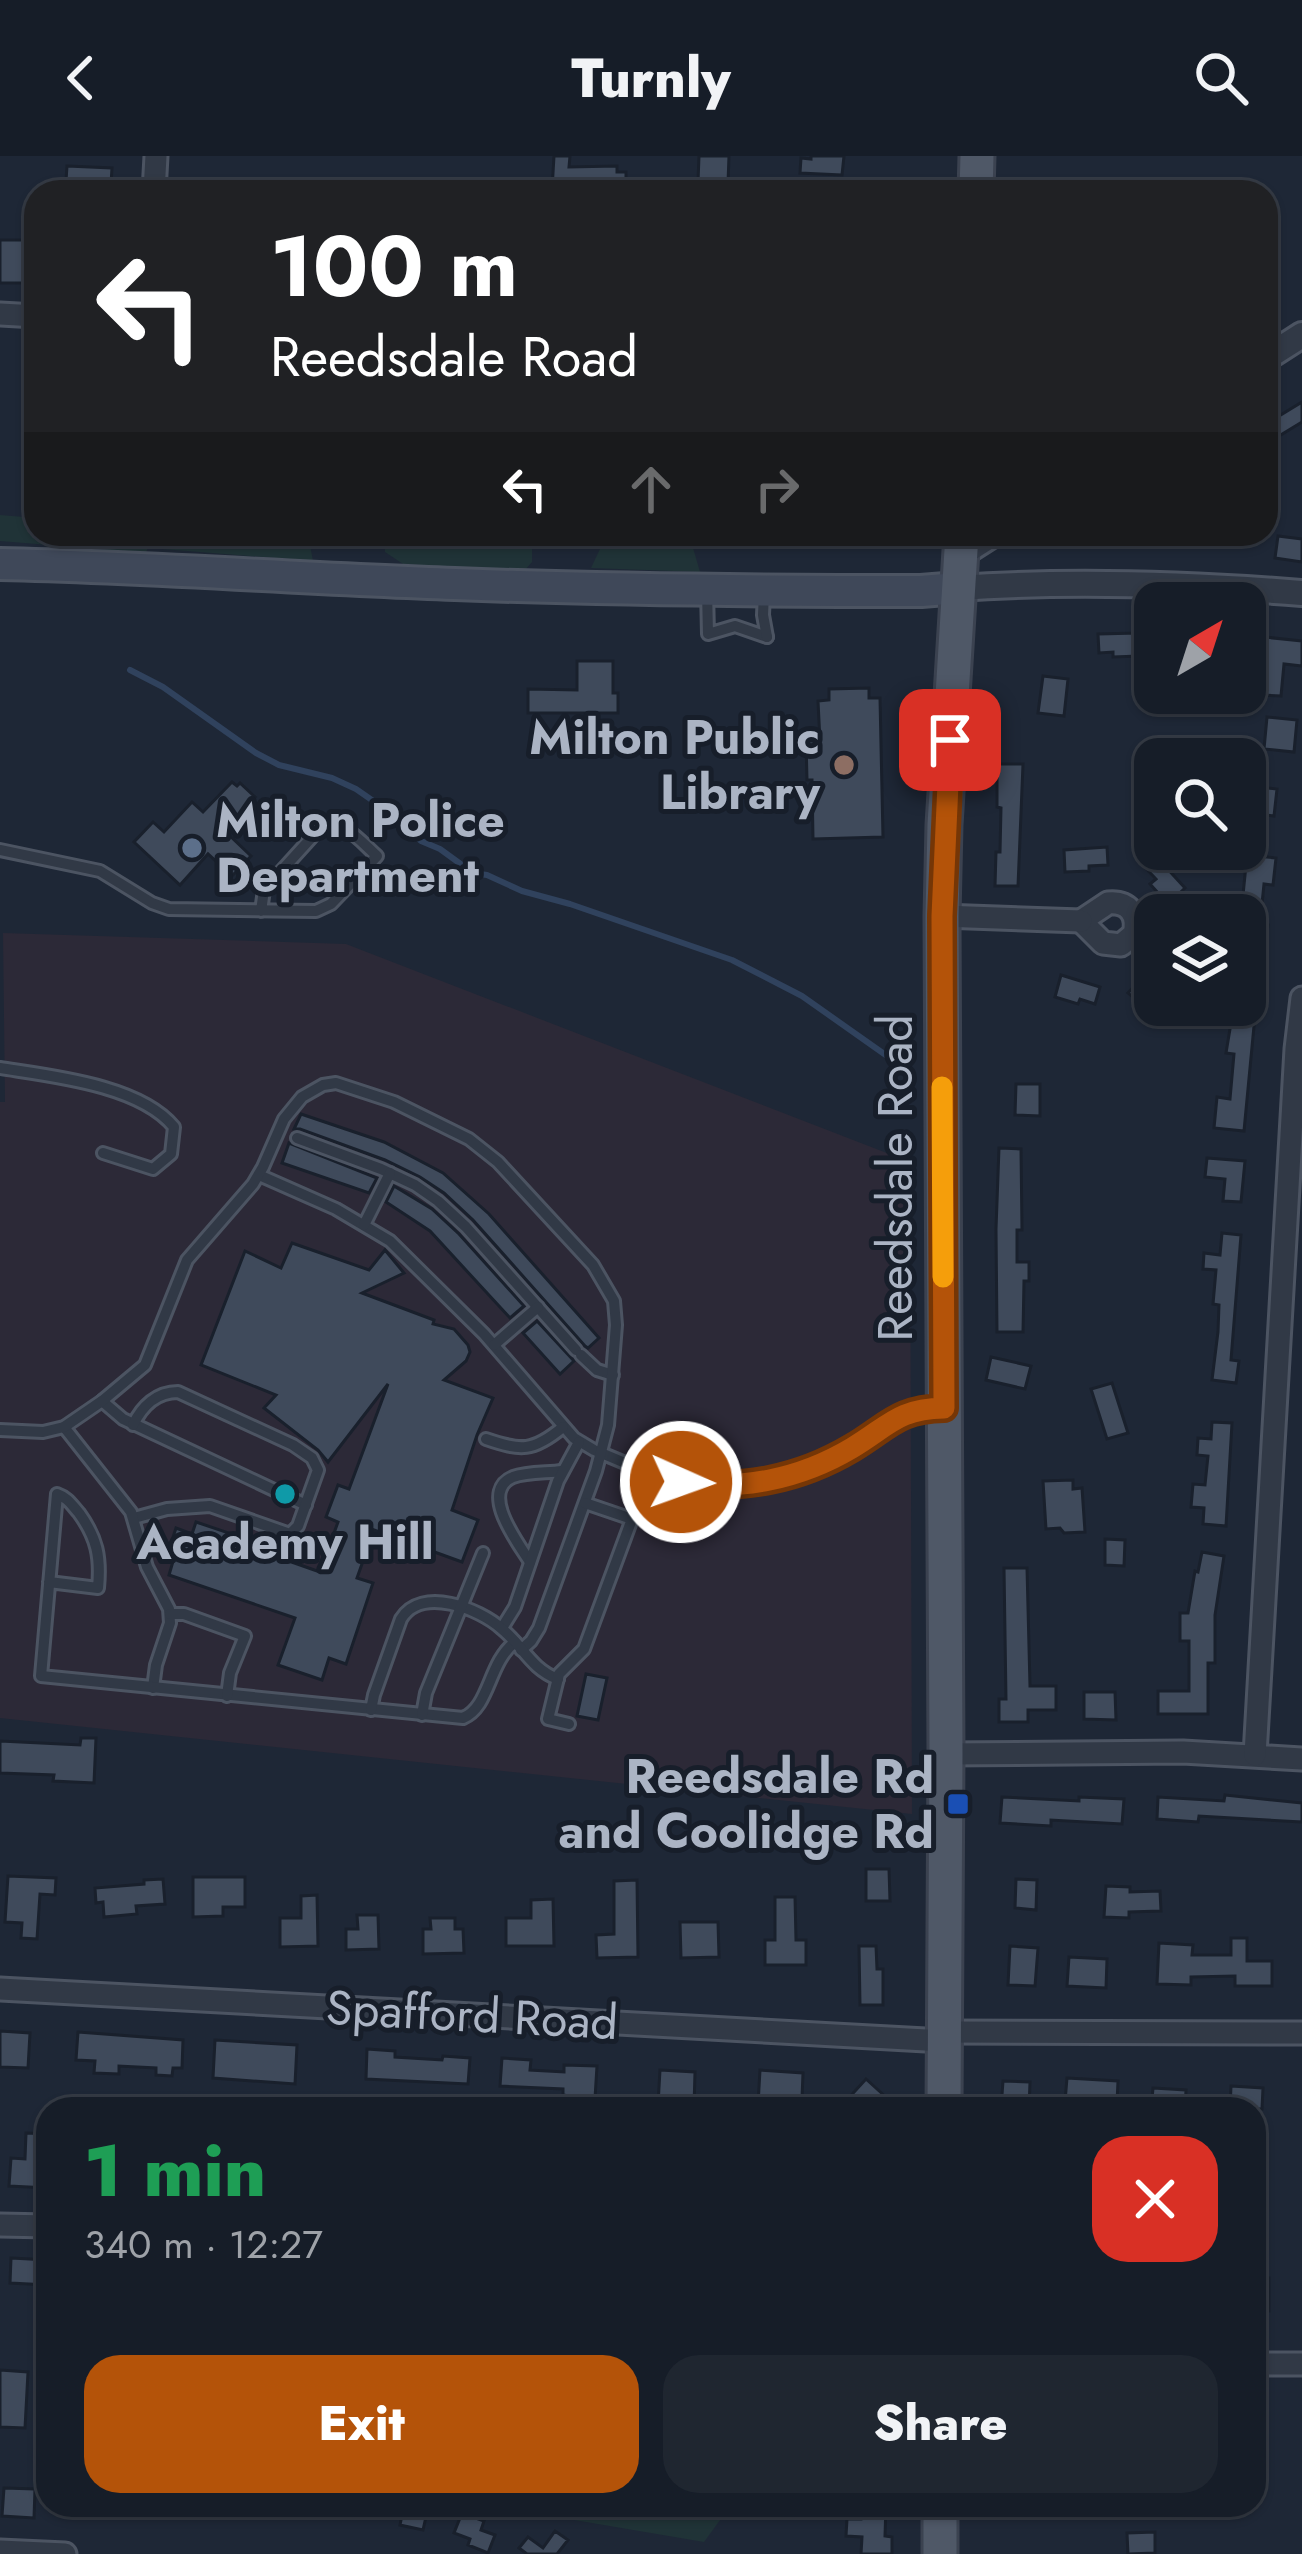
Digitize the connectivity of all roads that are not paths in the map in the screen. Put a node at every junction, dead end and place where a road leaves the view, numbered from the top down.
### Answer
1 (960, 559) edge
2 (0, 564) edge
3 (707, 591) junction
4 (764, 591) junction
5 (1302, 593) edge
6 (0, 850) edge
7 (261, 911) junction
8 (942, 916) junction
9 (1081, 921) dead end
10 (1302, 998) edge
11 (0, 1068) edge
12 (278, 1131) junction
13 (104, 1153) dead end
14 (390, 1173) junction
15 (259, 1175) junction
16 (1295, 1195) edge
17 (364, 1225) junction
18 (538, 1307) junction
19 (494, 1345) junction
20 (613, 1375) junction
21 (102, 1401) junction
22 (944, 1408) junction
23 (133, 1425) junction
24 (64, 1427) junction
25 (563, 1427) junction
26 (0, 1430) edge
27 (485, 1439) dead end
28 (579, 1442) junction
29 (602, 1453) junction
30 (562, 1471) junction
31 (585, 1503) junction
32 (306, 1505) junction
33 (134, 1518) junction
34 (483, 1552) dead end
35 (530, 1562) junction
36 (49, 1582) junction
37 (460, 1608) junction
38 (170, 1614) junction
39 (502, 1628) junction
40 (518, 1646) junction
41 (558, 1679) junction
42 (153, 1688) junction
43 (227, 1696) junction
44 (371, 1711) junction
45 (422, 1714) junction
46 (569, 1724) dead end
47 (946, 1754) junction
48 (1255, 1755) junction
49 (1302, 1759) edge
50 (0, 1989) edge
51 (1302, 2033) edge
52 (944, 2036) junction
53 (944, 2097) edge
54 (0, 2225) edge
55 (36, 2226) edge
56 (1266, 2364) edge
57 (1302, 2364) edge
58 (940, 2517) edge
59 (0, 2551) edge
60 (65, 2554) edge
61 (940, 2554) edge

1 - 4 main road
1 - 5 street
1 - 8 main road, Reedsdale Road
2 - 3 main road
3 - 4 main road
3 - 4 lane
6 - 7 lane
7 - 7 lane
8 - 9 street
8 - 22 main road, Reedsdale Road
10 - 16 street
11 - 13 lane
12 - 14 lane
12 - 15 lane
12 - 20 lane
14 - 17 lane
14 - 18 lane
15 - 17 lane
15 - 21 lane
16 - 48 street
17 - 19 lane
18 - 19 lane
18 - 20 lane
19 - 25 lane
20 - 29 lane
21 - 23 lane
21 - 24 lane
22 - 29 lane
22 - 47 main road, Reedsdale Road
23 - 32 lane
23 - 32 lane
24 - 26 lane
24 - 33 lane
25 - 27 lane
25 - 28 lane
28 - 29 lane
28 - 30 lane
29 - 31 lane
30 - 35 lane
30 - 35 lane
31 - 40 lane
31 - 41 lane
32 - 33 lane
33 - 38 lane
34 - 37 lane
35 - 39 lane
36 - 36 lane
36 - 42 lane
37 - 39 lane
37 - 44 lane
37 - 45 lane
38 - 42 lane
38 - 43 lane
39 - 40 lane
40 - 41 lane
40 - 45 lane
41 - 46 lane
42 - 43 lane
43 - 44 lane
44 - 45 lane
47 - 48 street
47 - 52 main road, Reedsdale Road
48 - 49 street
50 - 52 street, Spafford Road
51 - 52 street, Spafford Road
52 - 53 main road, Reedsdale Road
54 - 55 street
56 - 57 street
58 - 61 main road
59 - 60 street

